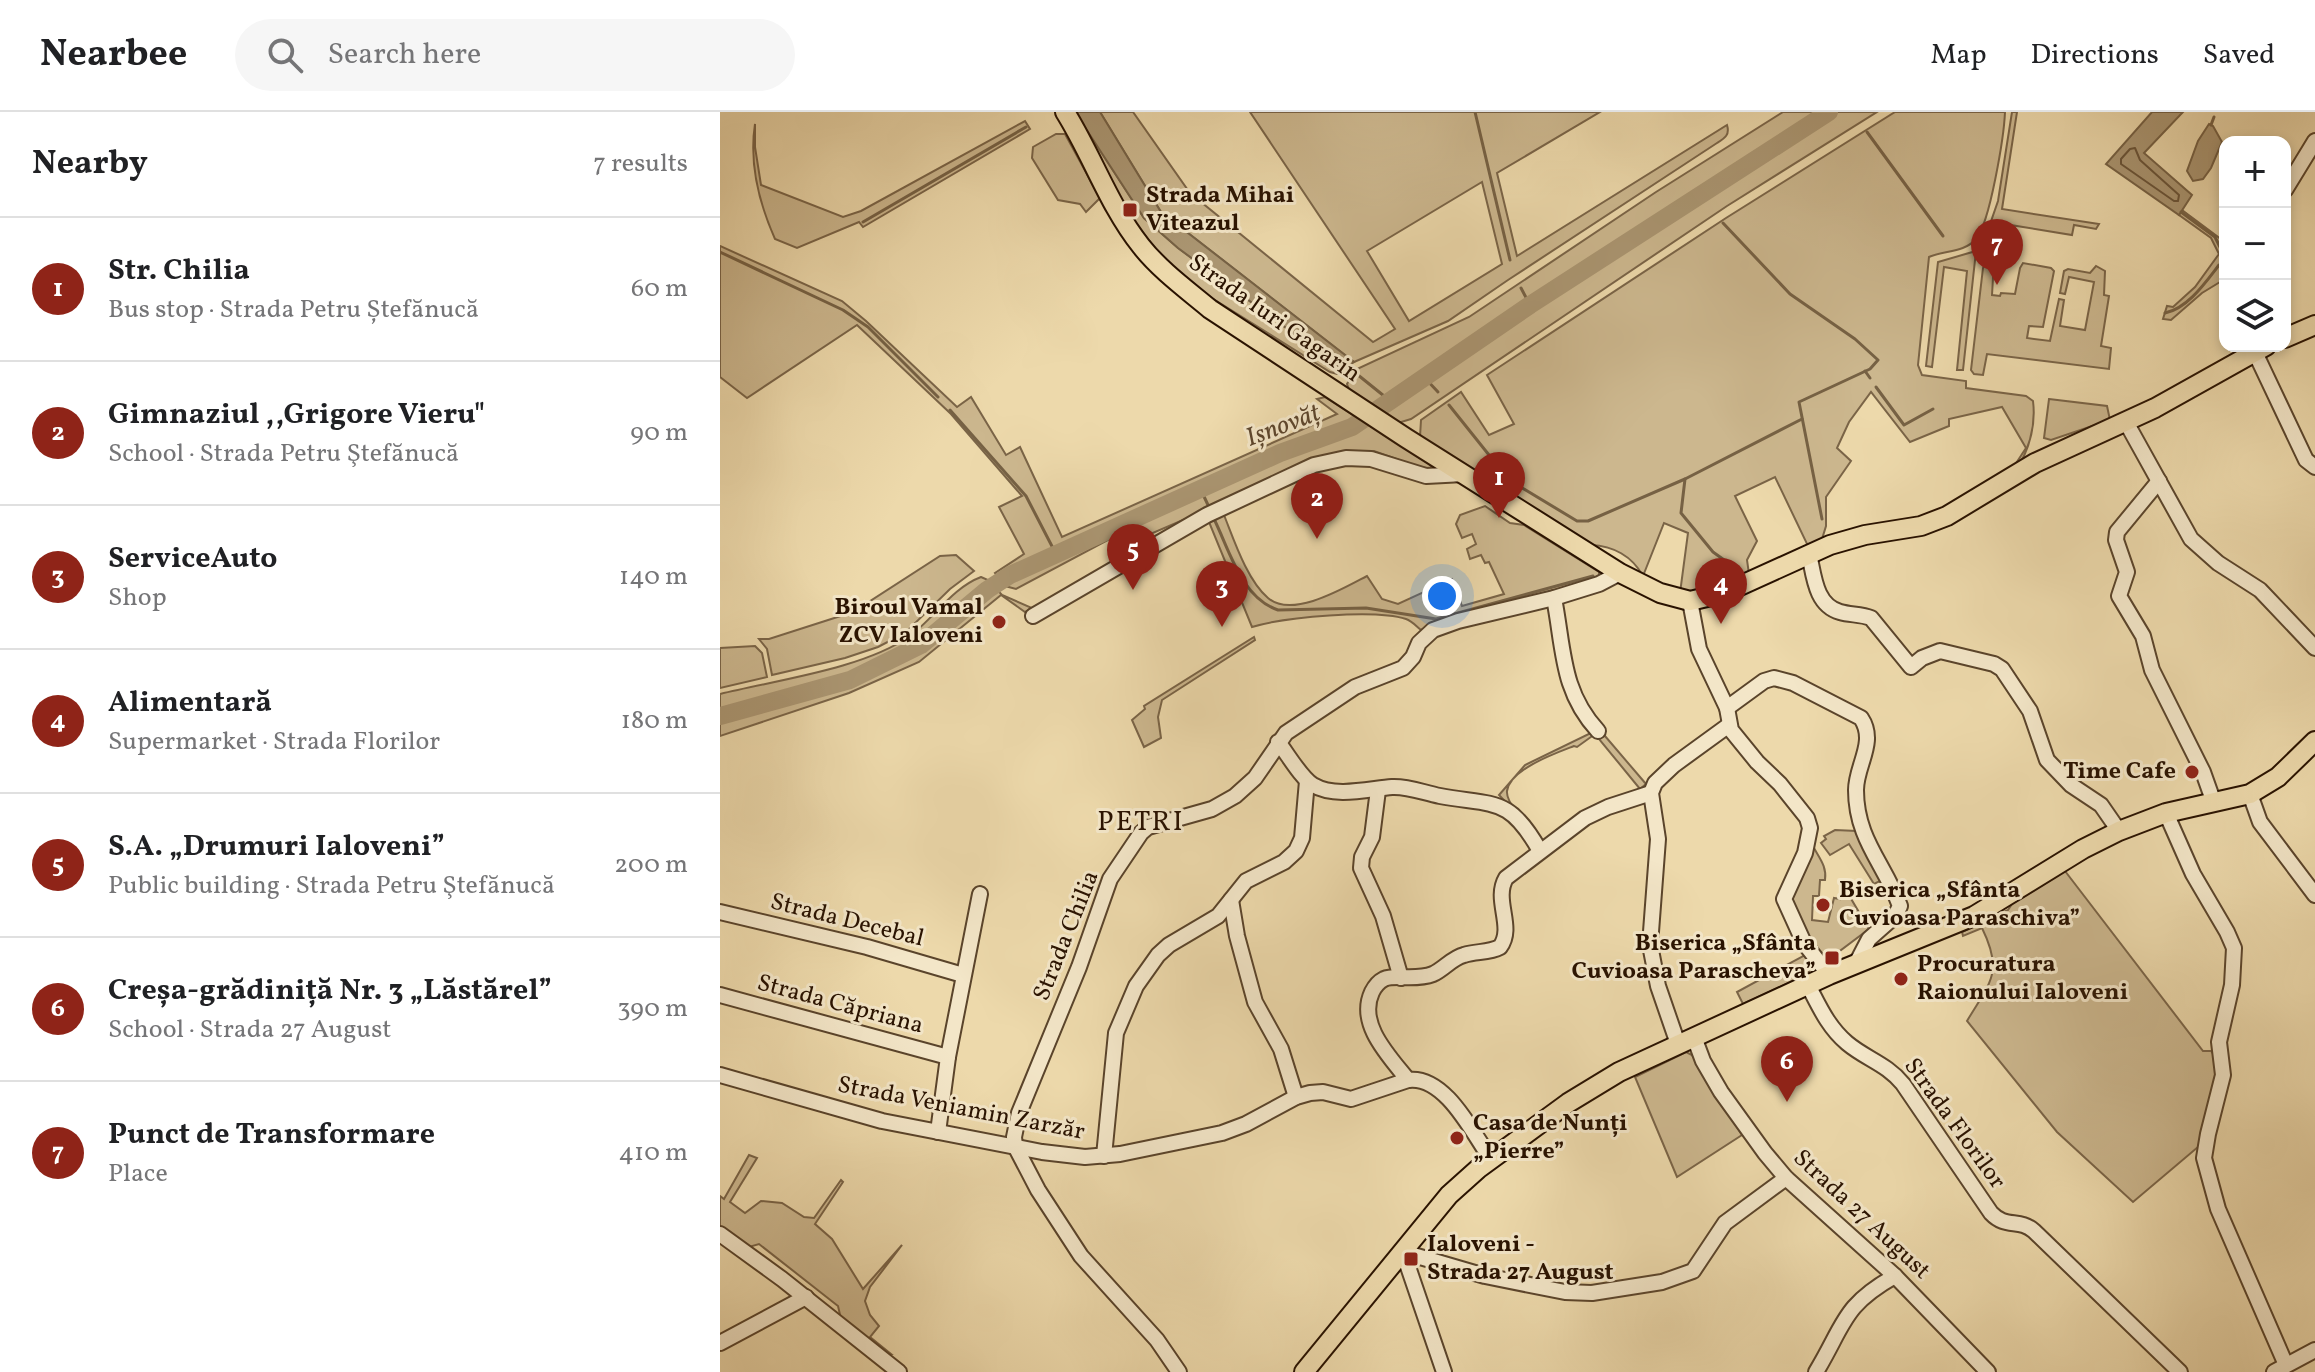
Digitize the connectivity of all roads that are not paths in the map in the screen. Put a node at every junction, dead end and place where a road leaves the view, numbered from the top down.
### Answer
1 (1065, 112) edge
2 (2315, 141) edge
3 (2291, 180) edge
4 (2315, 325) edge
5 (2291, 335) edge
6 (2251, 352) edge
7 (2260, 352) edge
8 (2126, 422) junction
9 (2315, 467) edge
10 (1464, 474) junction
11 (2159, 481) junction
12 (1809, 554) junction
13 (1620, 573) junction
14 (1554, 598) junction
15 (1690, 601) junction
16 (1033, 616) dead end
17 (2315, 648) edge
18 (1727, 708) junction
19 (1729, 725) junction
20 (1598, 731) dead end
21 (2315, 741) edge
22 (1278, 742) junction
23 (1307, 781) junction
24 (1378, 790) junction
25 (1651, 793) junction
26 (2250, 794) junction
27 (2214, 803) junction
28 (2166, 813) junction
29 (2119, 831) junction
30 (1540, 851) junction
31 (980, 894) dead end
32 (2315, 895) edge
33 (1231, 900) junction
34 (720, 912) edge
35 (1856, 964) junction
36 (963, 975) junction
37 (1829, 975) junction
38 (1401, 978) junction
39 (1808, 985) junction
40 (720, 995) edge
41 (1686, 1041) junction
42 (948, 1057) junction
43 (720, 1075) edge
44 (1408, 1080) junction
45 (1296, 1097) junction
46 (938, 1132) junction
47 (1015, 1146) junction
48 (1104, 1156) junction
49 (1491, 1159) junction
50 (1786, 1178) junction
51 (720, 1234) edge
52 (1403, 1252) junction
53 (1895, 1276) junction
54 (806, 1297) junction
55 (720, 1343) edge
56 (2315, 1350) edge
57 (2280, 1368) edge
58 (897, 1371) edge
59 (1179, 1372) edge
60 (1304, 1372) edge
61 (1444, 1372) edge
62 (1816, 1372) edge
63 (1988, 1372) edge
64 (2180, 1372) edge

1 - 10 main road, Strada Iuri Gagarin
2 - 3 street
4 - 5 main road
6 - 8 main road
7 - 9 street
8 - 11 street
8 - 12 main road
10 - 13 main road, Strada Iuri Gagarin
10 - 16 street
11 - 17 street
11 - 27 street
12 - 15 main road
12 - 29 street
13 - 14 street, Strada Chilia
13 - 15 main road, Strada Iuri Gagarin
14 - 20 street
14 - 22 street, Strada Chilia
15 - 18 street
18 - 19 street
18 - 35 street
19 - 25 street
19 - 37 street
21 - 26 main road
22 - 23 street
22 - 47 street, Strada Chilia
23 - 24 street
23 - 33 street
24 - 30 street
24 - 38 street
25 - 30 street
25 - 41 street, Strada 27 August
26 - 27 main road
26 - 32 street
27 - 28 main road
28 - 29 main road
28 - 57 street
29 - 35 main road
30 - 38 street
31 - 36 street
33 - 45 street
33 - 48 street
34 - 36 street, Strada Decebal
35 - 37 main road
36 - 42 street
37 - 39 main road
38 - 44 street
39 - 41 main road
39 - 64 street, Strada Florilor
40 - 42 street, Strada Căpriana
41 - 49 main road
41 - 50 street, Strada 27 August
42 - 46 street
43 - 46 street, Strada Veniamin Zarzăr
44 - 45 street, Strada Veniamin Zarzăr
44 - 49 street
45 - 48 street, Strada Veniamin Zarzăr
46 - 47 street, Strada Veniamin Zarzăr
47 - 48 street, Strada Veniamin Zarzăr
47 - 59 street
49 - 52 main road
50 - 52 street
50 - 53 street, Strada 27 August
51 - 54 street
52 - 60 main road
52 - 61 street
53 - 62 street
53 - 63 street, Strada 27 August
54 - 55 street
54 - 58 street
56 - 57 street

